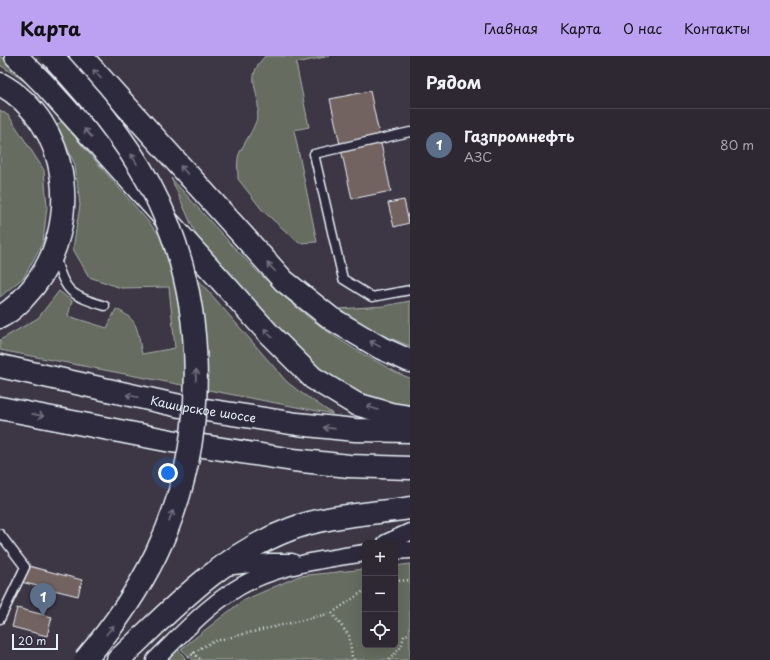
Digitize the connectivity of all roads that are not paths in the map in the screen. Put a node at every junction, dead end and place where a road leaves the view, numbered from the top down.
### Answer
1 (16, 56) edge
2 (52, 56) edge
3 (81, 56) edge
4 (0, 84) edge
5 (410, 132) edge
6 (54, 249) junction
7 (410, 290) edge
8 (105, 306) dead end
9 (0, 317) edge
10 (410, 361) edge
11 (0, 366) edge
12 (0, 408) edge
13 (410, 417) edge
14 (410, 431) edge
15 (410, 468) edge
16 (410, 508) edge
17 (410, 532) edge
18 (0, 534) edge
19 (393, 540) edge
20 (410, 550) edge
21 (398, 551) edge
22 (362, 553) edge
23 (308, 562) junction
24 (219, 568) junction
25 (0, 619) edge
26 (85, 660) edge
27 (118, 660) edge
28 (155, 660) edge

13 -> 1 main road
26 -> 2 main road, bridge
10 -> 3 main road
4 - 6 main road
5 - 7 lane
6 - 8 lane
6 - 9 main road
14 -> 11 main road, Каширское шоссе
12 -> 15 main road
16 - 24 main road
17 - 19 street
18 - 25 lane
20 - 21 street
22 - 23 street
23 - 24 street
23 - 28 street
24 - 27 main road

